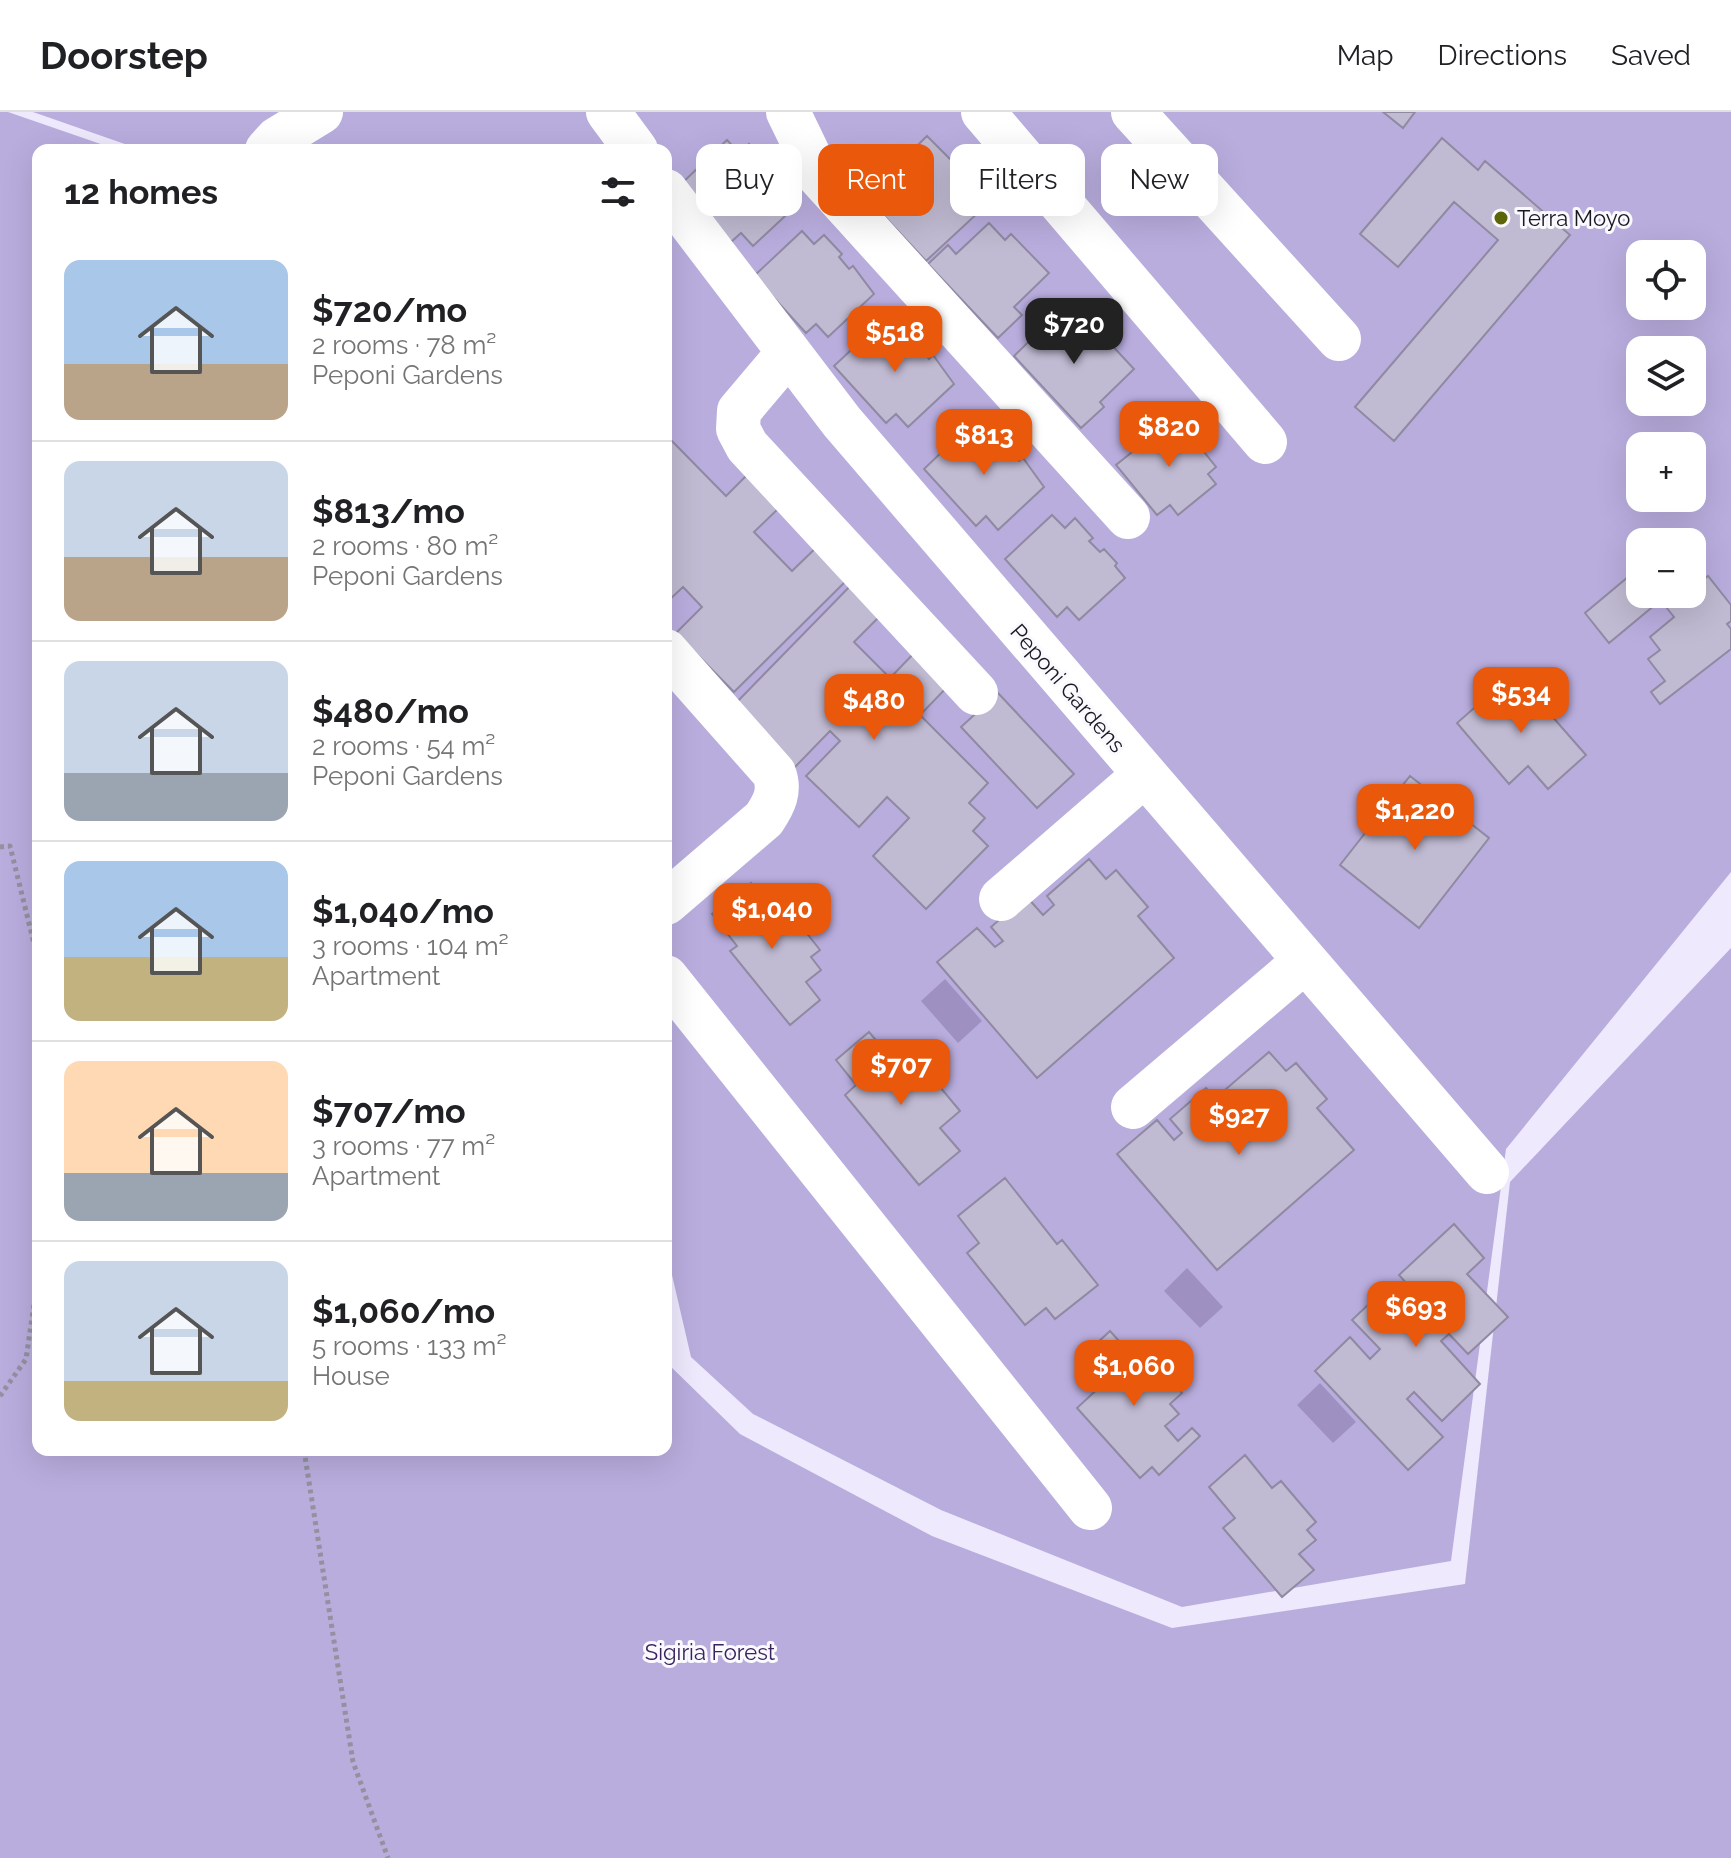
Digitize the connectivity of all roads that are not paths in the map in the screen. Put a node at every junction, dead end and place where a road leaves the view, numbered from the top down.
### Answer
1 (321, 112) edge
2 (608, 112) edge
3 (788, 112) edge
4 (983, 112) edge
5 (1133, 112) edge
6 (272, 144) edge
7 (632, 144) edge
8 (672, 199) edge
9 (1339, 339) dead end
10 (787, 354) junction
11 (1265, 442) dead end
12 (1128, 517) dead end
13 (672, 658) edge
14 (976, 693) dead end
15 (1143, 776) junction
16 (672, 898) edge
17 (1001, 899) dead end
18 (1305, 961) junction
19 (672, 985) edge
20 (1133, 1107) dead end
21 (1487, 1172) dead end
22 (1090, 1508) dead end

1 - 6 street
2 - 7 street
3 - 12 street
4 - 11 street
5 - 9 street
8 - 10 street, Peponi Gardens
10 - 14 street
10 - 15 street, Peponi Gardens
13 - 16 street
15 - 17 street
15 - 18 street, Peponi Gardens
18 - 20 street
18 - 21 street, Peponi Gardens
19 - 22 street

